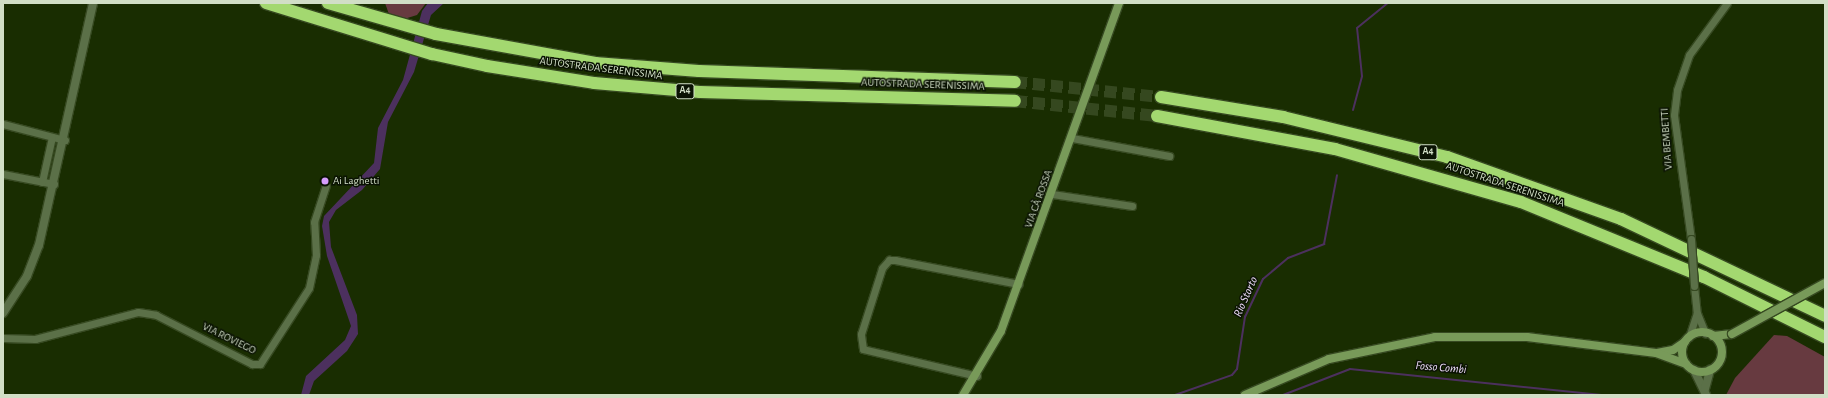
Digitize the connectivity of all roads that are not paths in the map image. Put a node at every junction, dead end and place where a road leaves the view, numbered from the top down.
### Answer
1 (93, 3) edge
2 (266, 3) edge
3 (328, 3) edge
4 (1119, 3) edge
5 (1727, 3) edge
6 (1015, 82) tunnel mouth
7 (1161, 97) tunnel mouth
8 (1015, 101) tunnel mouth
9 (1158, 116) tunnel mouth
10 (3, 124) edge
11 (52, 137) junction
12 (1072, 138) junction
13 (65, 140) junction
14 (1169, 156) dead end
15 (3, 174) edge
16 (42, 182) junction
17 (54, 184) junction
18 (326, 186) dead end
19 (1052, 194) junction
20 (1132, 206) dead end
21 (1825, 283) edge
22 (1019, 284) junction
23 (3, 312) edge
24 (1697, 313) junction
25 (1825, 316) edge
26 (1709, 334) junction
27 (1732, 334) junction
28 (1825, 337) edge
29 (3, 338) edge
30 (1687, 340) junction
31 (1722, 349) junction
32 (1656, 353) junction
33 (1686, 364) junction
34 (1694, 370) junction
35 (1710, 370) junction
36 (977, 376) junction
37 (1705, 392) edge
38 (963, 395) edge
39 (1245, 395) edge

1 - 13 street
2 - 8 highway, AUTOSTRADA SERENISSIMA / A4
3 - 6 highway, AUTOSTRADA SERENISSIMA / A4
4 - 12 main road, VIA CÀ ROSSA
5 - 24 street, VIA BEMBETTI, bridge
7 - 25 highway, AUTOSTRADA SERENISSIMA / A4
9 - 28 highway, AUTOSTRADA SERENISSIMA / A4
10 - 11 street
11 - 13 street
11 - 16 street
12 - 14 street
12 - 19 main road, VIA CÀ ROSSA
13 - 17 street
15 - 16 street
16 - 17 street
17 - 23 street
18 - 29 street, VIA ROVIEGO
19 - 20 street
19 - 22 main road, VIA CÀ ROSSA
21 - 27 main road, bridge
22 - 36 main road, VIA CÀ ROSSA
22 - 36 street
24 - 26 street
24 - 30 street
26 - 27 main road
26 - 30 main road
26 - 31 main road
27 - 31 main road
30 - 32 main road
30 - 33 main road
31 - 35 main road
32 - 33 main road
32 - 39 main road
33 - 34 main road
34 - 35 main road
34 - 37 street
35 - 37 street
36 - 38 main road, VIA CÀ ROSSA

